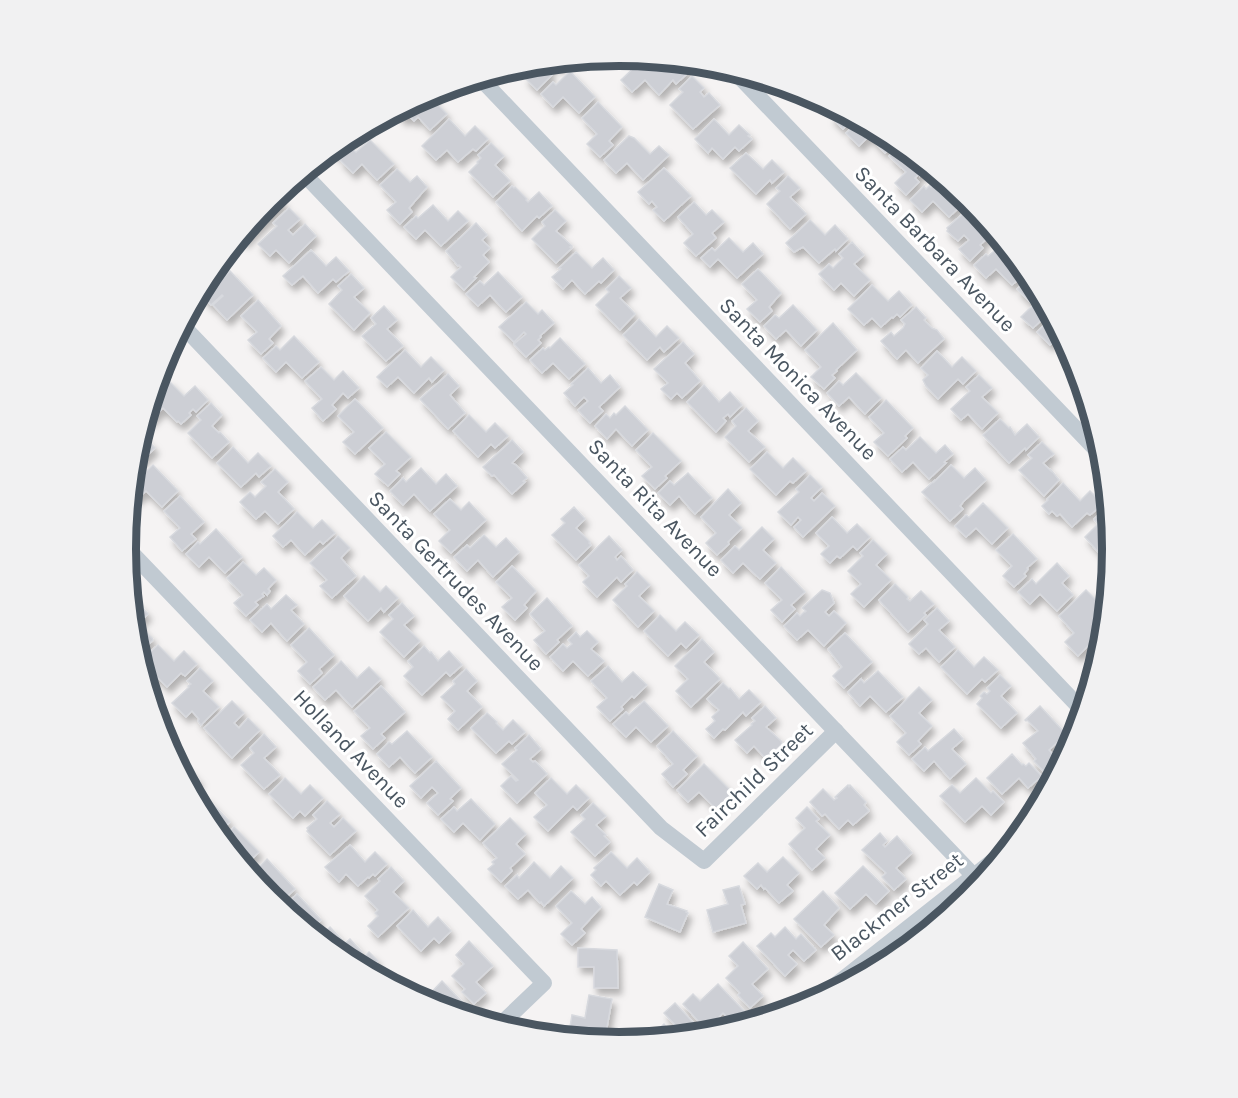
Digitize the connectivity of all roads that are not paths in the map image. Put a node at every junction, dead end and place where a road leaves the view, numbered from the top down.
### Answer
1 (745, 82) edge
2 (486, 85) edge
3 (309, 179) edge
4 (188, 331) edge
5 (1090, 444) edge
6 (136, 558) edge
7 (1076, 704) edge
8 (836, 731) junction
9 (704, 861) joint
10 (979, 871) edge
11 (973, 875) junction
12 (849, 973) edge
13 (507, 1019) edge

1 - 5 street, Santa Barbara Avenue
2 - 7 street, Santa Monica Avenue
3 - 8 street, Santa Rita Avenue
4 - 9 street, Santa Gertrudes Avenue
6 - 13 street, Holland Avenue
8 - 9 street, Fairchild Street
8 - 11 street, Santa Rita Avenue
10 - 11 street, Blackmer Street
11 - 12 street, Blackmer Street

